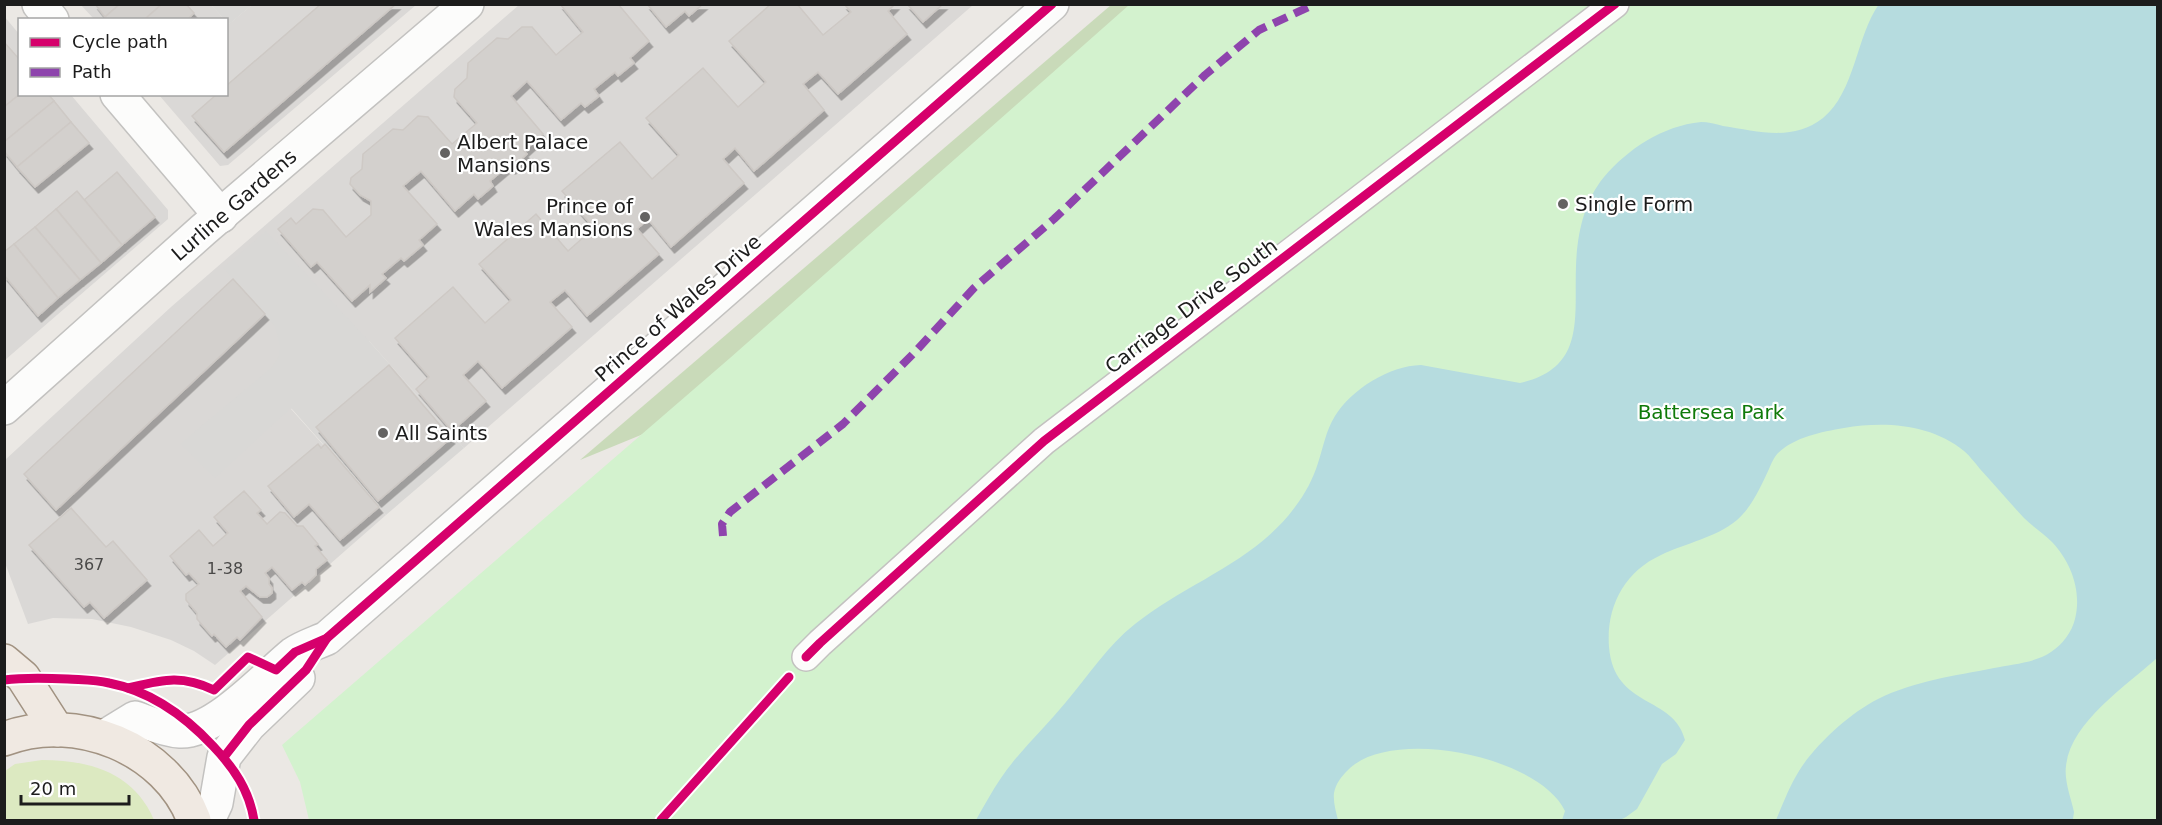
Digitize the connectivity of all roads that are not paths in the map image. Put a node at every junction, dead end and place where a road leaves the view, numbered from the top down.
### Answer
1 (39, 4) edge
2 (467, 4) edge
3 (1052, 4) edge
4 (1615, 4) edge
5 (50, 18) edge
6 (119, 96) edge
7 (221, 216) junction
8 (4, 408) edge
9 (327, 638) junction
10 (806, 657) dead end
11 (4, 661) edge
12 (57, 730) junction
13 (104, 737) junction
14 (4, 739) edge
15 (194, 820) edge
16 (208, 820) edge

1 - 5 street
2 - 7 street, Lurline Gardens
3 - 9 street, Prince of Wales Drive
4 - 10 street, Carriage Drive South
6 - 7 street
7 - 8 street, Lurline Gardens
9 - 13 street, Prince of Wales Drive
9 - 16 street, Prince of Wales Drive
11 - 12 main road
12 - 13 main road
12 - 14 main road
13 - 15 main road

